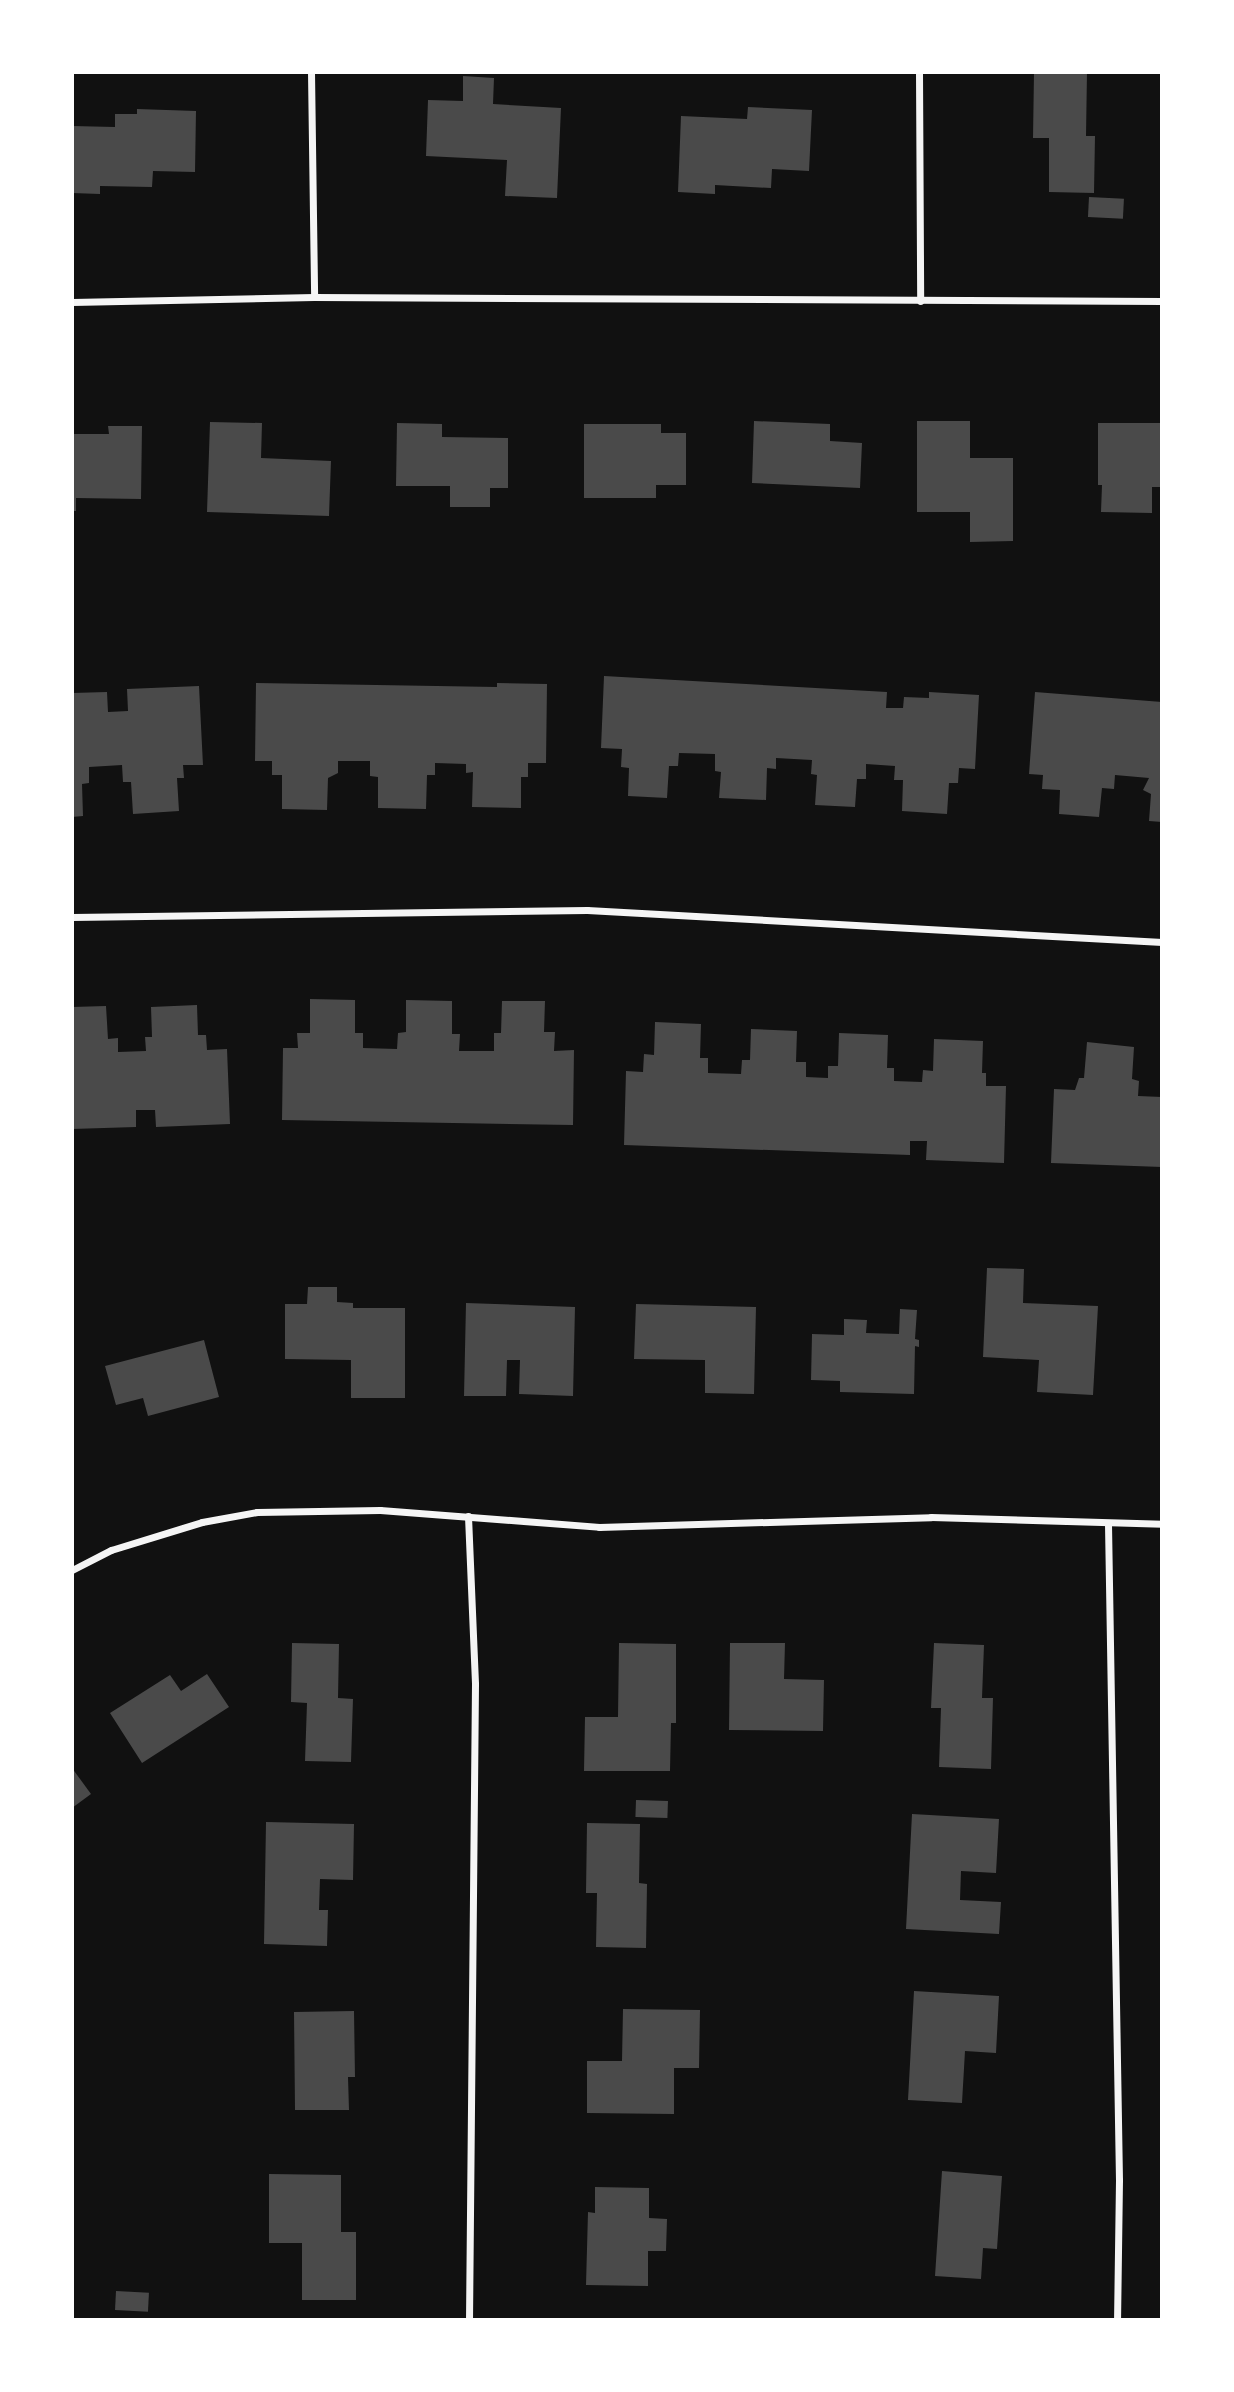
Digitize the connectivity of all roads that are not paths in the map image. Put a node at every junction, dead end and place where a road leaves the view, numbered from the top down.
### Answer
1 (311, 72) edge
2 (919, 72) edge
3 (314, 297) junction
4 (920, 301) junction
5 (72, 302) edge
6 (1162, 302) edge
7 (72, 917) edge
8 (1162, 942) edge
9 (468, 1516) junction
10 (1108, 1524) junction
11 (1162, 1524) edge
12 (72, 1570) edge
13 (469, 2320) edge
14 (1117, 2320) edge

1 - 3 street
2 - 4 street
3 - 4 street
3 - 5 street
4 - 6 street
7 - 8 street
9 - 10 street
9 - 12 street
9 - 13 street
10 - 11 street
10 - 14 street

